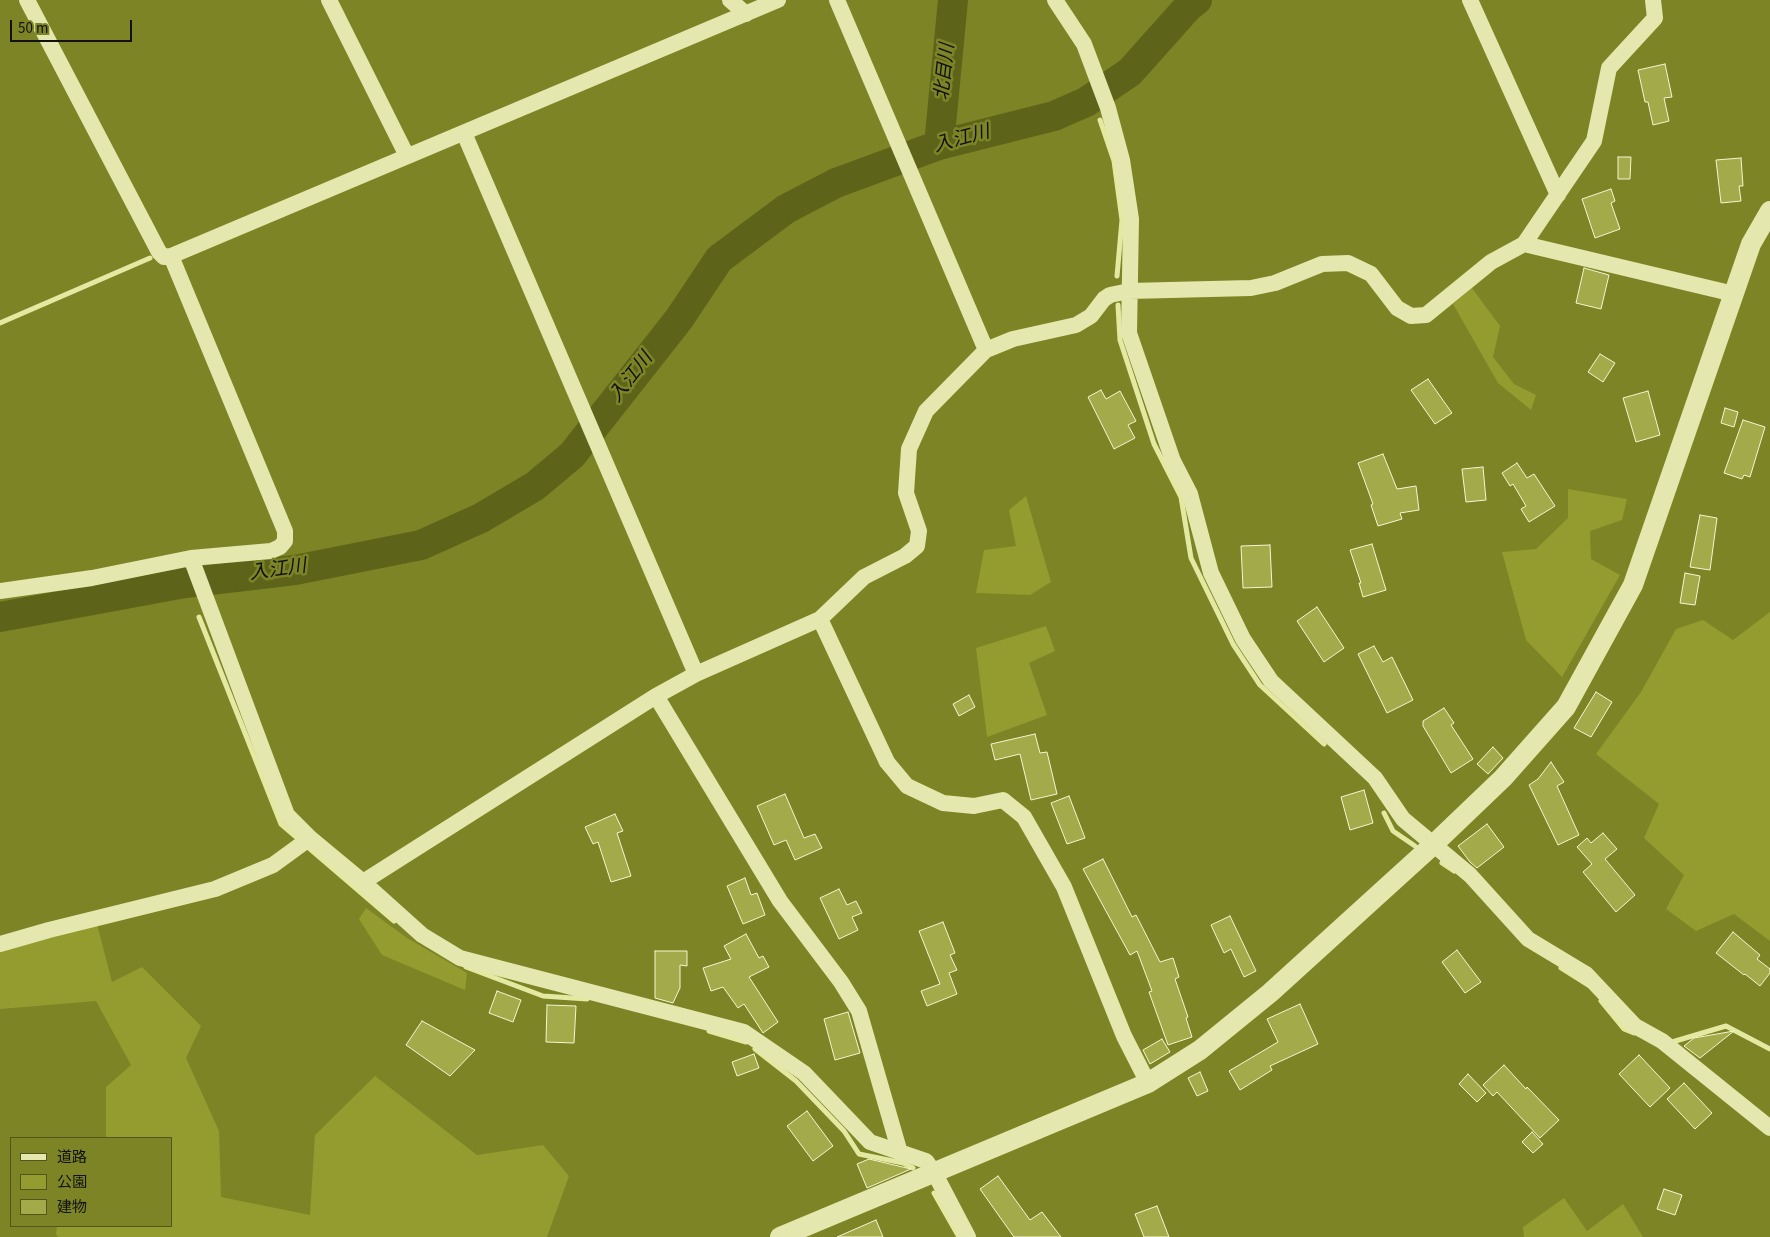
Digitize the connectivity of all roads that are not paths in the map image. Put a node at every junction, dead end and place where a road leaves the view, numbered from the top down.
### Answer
1 (27, 0) edge
2 (329, 0) edge
3 (730, 0) edge
4 (778, 0) edge
5 (837, 0) edge
6 (1055, 0) edge
7 (1470, 0) edge
8 (1653, 0) edge
9 (746, 14) junction
10 (464, 133) junction
11 (407, 156) junction
12 (1558, 195) junction
13 (1770, 211) edge
14 (1524, 244) junction
15 (171, 256) junction
16 (1130, 291) junction
17 (1734, 294) junction
18 (986, 350) junction
19 (193, 562) junction
20 (0, 591) edge
21 (820, 619) junction
22 (696, 674) junction
23 (656, 696) junction
24 (310, 838) junction
25 (1434, 844) junction
26 (363, 882) junction
27 (0, 944) edge
28 (1148, 1083) junction
29 (1770, 1128) edge
30 (900, 1153) junction
31 (934, 1172) junction
32 (780, 1237) edge
33 (968, 1237) edge

1 - 15 street
2 - 11 street
3 - 9 street
4 - 9 street
5 - 18 street
6 - 16 street
7 - 12 street
8 - 12 street
9 - 10 street
10 - 11 street
10 - 22 street
11 - 15 street
12 - 14 street
13 - 17 street
14 - 16 street
14 - 17 street
15 - 19 street
16 - 18 street
16 - 25 street
17 - 25 street
18 - 21 street
19 - 20 street
19 - 24 street
21 - 22 street
21 - 28 street
22 - 23 street
23 - 26 street
23 - 30 street
24 - 26 street
24 - 27 street
25 - 28 street
25 - 29 street
26 - 30 street
28 - 31 street
30 - 31 street
31 - 32 street
31 - 33 street

